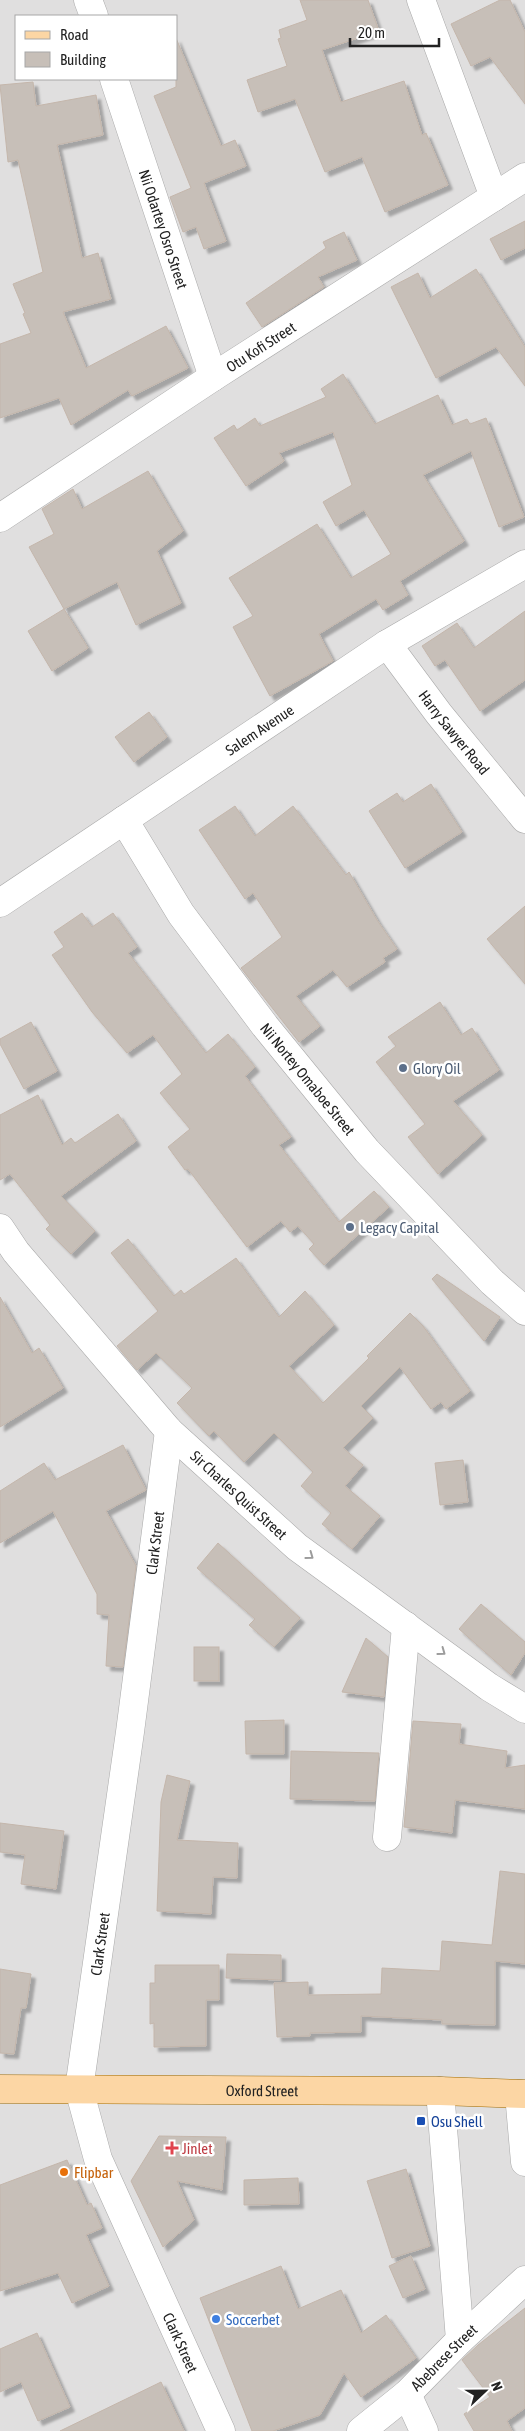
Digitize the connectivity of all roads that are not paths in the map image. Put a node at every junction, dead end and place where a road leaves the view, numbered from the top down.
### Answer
1 (88, 0) edge
2 (421, 0) edge
3 (94, 15) edge
4 (114, 80) edge
5 (525, 177) edge
6 (494, 197) junction
7 (213, 377) junction
8 (0, 518) edge
9 (525, 564) edge
10 (387, 644) junction
11 (525, 819) edge
12 (124, 820) junction
13 (0, 903) edge
14 (0, 1228) edge
15 (525, 1311) edge
16 (169, 1431) junction
17 (406, 1626) junction
18 (525, 1709) edge
19 (387, 1838) dead end
20 (0, 2089) edge
21 (79, 2089) junction
22 (440, 2091) junction
23 (522, 2094) edge
24 (525, 2162) edge
25 (525, 2280) edge
26 (460, 2340) junction
27 (407, 2394) junction
28 (221, 2431) edge
29 (361, 2431) edge
30 (424, 2431) edge

1 - 3 street
2 - 6 street
4 - 7 street, Nii Odartey Osro Street
5 - 6 street, Otu Kofi Street
6 - 7 street, Otu Kofi Street
7 - 8 street, Otu Kofi Street
9 - 10 street, Salem Avenue
10 - 11 street, Harry Sawyer Road
10 - 12 street, Salem Avenue
12 - 13 street, Salem Avenue
12 - 15 street, Nii Nortey Omaboe Street
14 - 16 street, Sir Charles Quist Street
16 -> 17 street, Sir Charles Quist Street
16 - 21 street, Clark Street
17 -> 18 street, Sir Charles Quist Street
17 - 19 street
20 - 21 main road, Oxford Street
21 - 22 main road, Oxford Street
21 - 28 street, Clark Street
22 - 23 main road, Oxford Street
22 - 26 street
23 - 24 street
25 - 26 street, Abebrese Street
26 - 27 street, Abebrese Street
27 - 29 street, Abebrese Street
27 - 30 street

